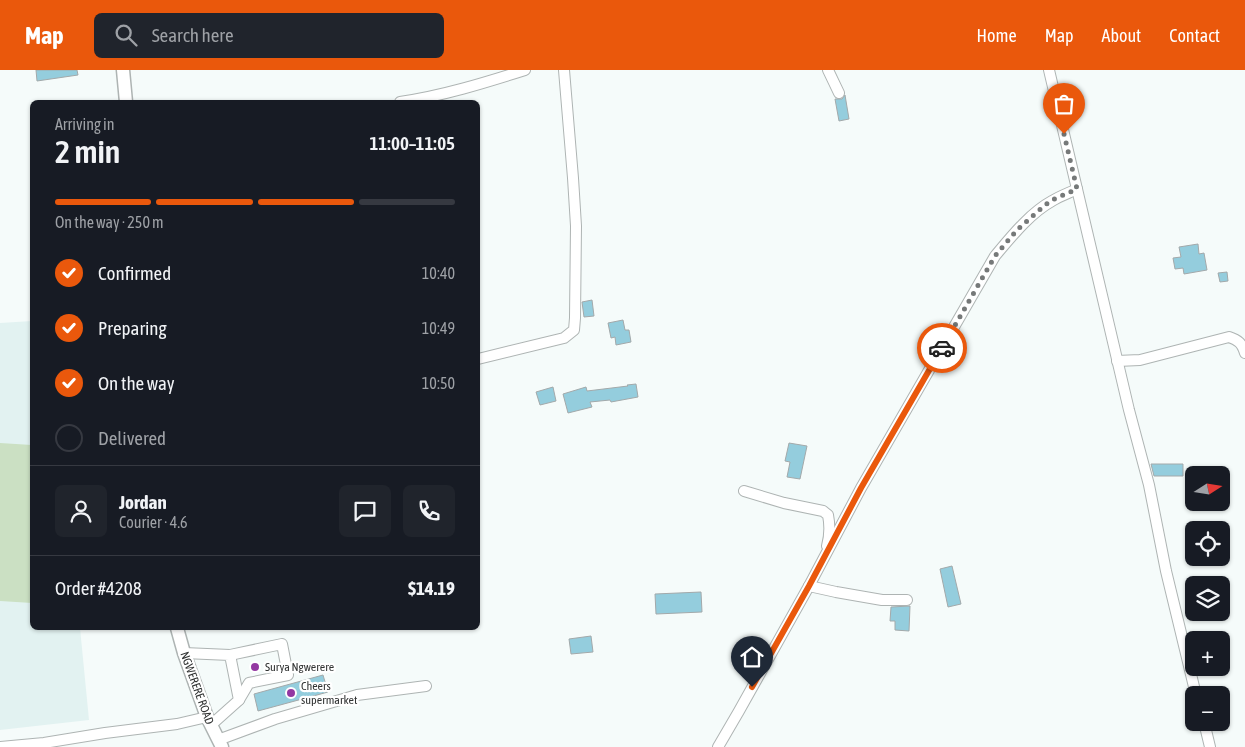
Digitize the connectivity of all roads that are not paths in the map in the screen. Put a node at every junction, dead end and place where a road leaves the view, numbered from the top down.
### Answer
1 (123, 70) edge
2 (525, 70) edge
3 (564, 70) edge
4 (828, 70) edge
5 (1049, 70) edge
6 (839, 93) dead end
7 (126, 100) edge
8 (415, 100) edge
9 (1077, 189) junction
10 (1245, 353) edge
11 (480, 359) edge
12 (1118, 361) junction
13 (744, 491) dead end
14 (825, 556) junction
15 (809, 586) junction
16 (908, 600) dead end
17 (178, 630) edge
18 (184, 653) junction
19 (230, 655) junction
20 (426, 686) dead end
21 (1194, 686) edge
22 (238, 700) junction
23 (209, 721) junction
24 (1206, 731) edge
25 (220, 743) edge
26 (0, 746) edge
27 (718, 747) edge
28 (1210, 747) edge

1 - 7 main road
2 - 8 street
3 - 11 street
4 - 6 street
5 - 9 street
9 - 12 street
9 - 14 street
10 - 12 street
12 - 21 street
13 - 14 street
14 - 15 street
15 - 16 street
15 - 27 street
17 - 18 main road, NGWERERE ROAD
18 - 19 street
18 - 23 main road, NGWERERE ROAD
19 - 22 street
19 - 22 street
20 - 25 street
22 - 23 street
23 - 25 main road, NGWERERE ROAD
23 - 26 street
24 - 28 street

